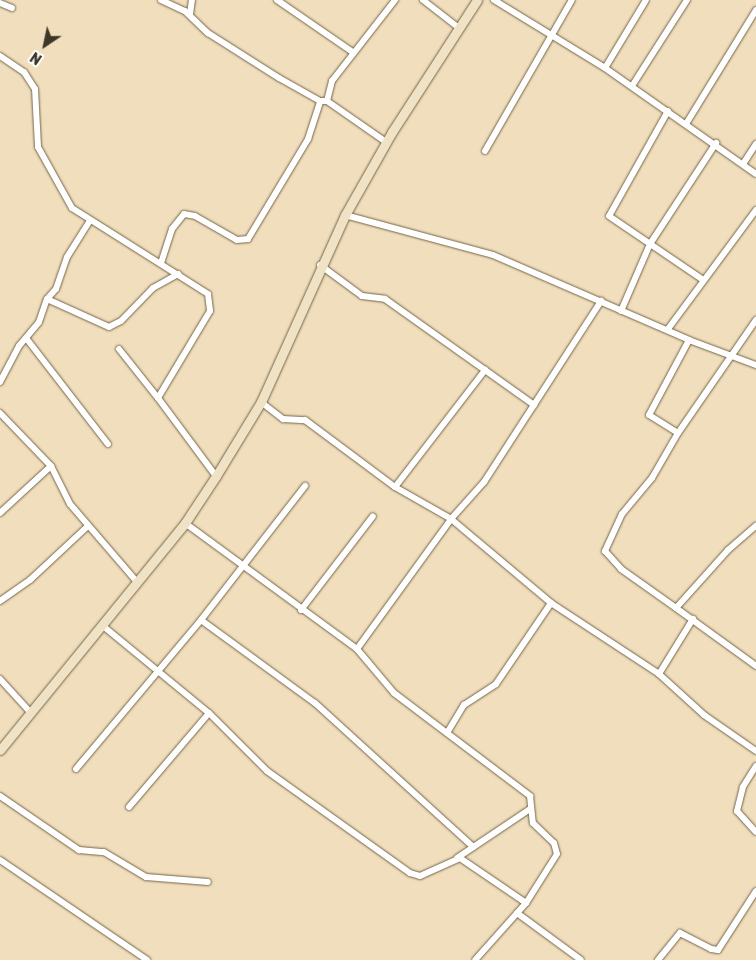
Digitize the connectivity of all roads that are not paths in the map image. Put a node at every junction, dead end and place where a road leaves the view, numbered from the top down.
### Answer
1 (161, 0) edge
2 (192, 0) edge
3 (277, 0) edge
4 (395, 0) edge
5 (423, 0) edge
6 (477, 0) edge
7 (494, 0) edge
8 (572, 0) edge
9 (646, 0) edge
10 (687, 0) edge
11 (0, 3) edge
12 (12, 8) dead end
13 (756, 10) edge
14 (190, 14) junction
15 (459, 28) junction
16 (552, 37) junction
17 (354, 53) junction
18 (0, 56) edge
19 (605, 68) junction
20 (632, 86) junction
21 (323, 101) junction
22 (668, 111) junction
23 (686, 124) junction
24 (386, 142) junction
25 (716, 143) junction
26 (756, 144) edge
27 (484, 151) dead end
28 (743, 164) junction
29 (756, 174) edge
30 (756, 210) edge
31 (345, 215) junction
32 (89, 222) junction
33 (650, 244) junction
34 (161, 263) junction
35 (320, 265) junction
36 (178, 274) junction
37 (703, 280) junction
38 (47, 299) junction
39 (601, 301) junction
40 (621, 311) junction
41 (756, 320) edge
42 (668, 329) junction
43 (26, 338) junction
44 (689, 340) junction
45 (119, 349) dead end
46 (734, 357) junction
47 (756, 365) edge
48 (485, 370) junction
49 (0, 382) edge
50 (158, 398) junction
51 (260, 402) junction
52 (534, 405) junction
53 (0, 413) edge
54 (678, 434) junction
55 (108, 444) dead end
56 (51, 466) junction
57 (216, 476) junction
58 (305, 486) dead end
59 (395, 487) junction
60 (0, 513) edge
61 (373, 516) dead end
62 (451, 519) junction
63 (185, 523) junction
64 (88, 526) junction
65 (756, 526) edge
66 (244, 566) junction
67 (137, 582) junction
68 (0, 601) edge
69 (551, 603) junction
70 (676, 608) junction
71 (301, 610) junction
72 (693, 619) junction
73 (201, 620) junction
74 (103, 626) junction
75 (357, 649) junction
76 (756, 666) edge
77 (157, 669) junction
78 (659, 674) junction
79 (0, 679) edge
80 (30, 712) junction
81 (209, 713) junction
82 (447, 733) junction
83 (0, 750) edge
84 (756, 751) edge
85 (756, 766) edge
86 (76, 769) dead end
87 (0, 796) edge
88 (129, 807) dead end
89 (530, 809) junction
90 (756, 832) edge
91 (473, 847) junction
92 (457, 858) junction
93 (0, 860) edge
94 (208, 882) dead end
95 (756, 891) edge
96 (526, 903) junction
97 (516, 913) junction
98 (145, 959) edge
99 (475, 960) edge
100 (581, 960) edge
101 (658, 960) edge

1 - 14 street
2 - 14 street
3 - 17 street
4 - 17 street
5 - 15 street
6 - 15 street
7 - 16 street
8 - 16 street
9 - 19 street
10 - 20 street
11 - 12 street
13 - 23 street
14 - 21 street
15 - 24 street
16 - 19 street
16 - 27 street
17 - 21 street
18 - 32 street
19 - 20 street
20 - 22 street
21 - 24 street
21 - 34 street
22 - 23 street
22 - 33 street
23 - 25 street
24 - 31 street
25 - 28 street
25 - 33 street
26 - 28 street
28 - 29 street
30 - 37 street
31 - 35 street
31 - 39 street
32 - 34 street
32 - 38 street
33 - 37 street
33 - 40 street
34 - 36 street
35 - 48 street
35 - 51 street
36 - 38 street
36 - 50 street
37 - 42 street
38 - 43 street
39 - 40 street
39 - 52 street
40 - 42 street
41 - 46 street
42 - 44 street
43 - 49 street
43 - 55 street
44 - 46 street
44 - 54 street
45 - 50 street
46 - 47 street
46 - 54 street
48 - 52 street
48 - 59 street
50 - 57 street
51 - 57 street
51 - 59 street
52 - 62 street
53 - 56 street
54 - 70 street
56 - 60 street
56 - 64 street
57 - 63 street
58 - 66 street
59 - 62 street
61 - 71 street
62 - 69 street
62 - 75 street
63 - 66 street
63 - 67 street
64 - 67 street
64 - 68 street
65 - 70 street
66 - 71 street
66 - 73 street
67 - 74 street
69 - 78 street
69 - 82 street
70 - 72 street
71 - 75 street
72 - 76 street
72 - 78 street
73 - 77 street
73 - 91 street
74 - 77 street
74 - 80 street
75 - 82 street
77 - 81 street
77 - 86 street
78 - 84 street
79 - 80 street
80 - 83 street
81 - 88 street
81 - 92 street
82 - 89 street
85 - 90 street
87 - 94 street
89 - 91 street
89 - 96 street
91 - 92 street
92 - 96 street
93 - 98 street
95 - 101 street
96 - 97 street
97 - 99 street
97 - 100 street

